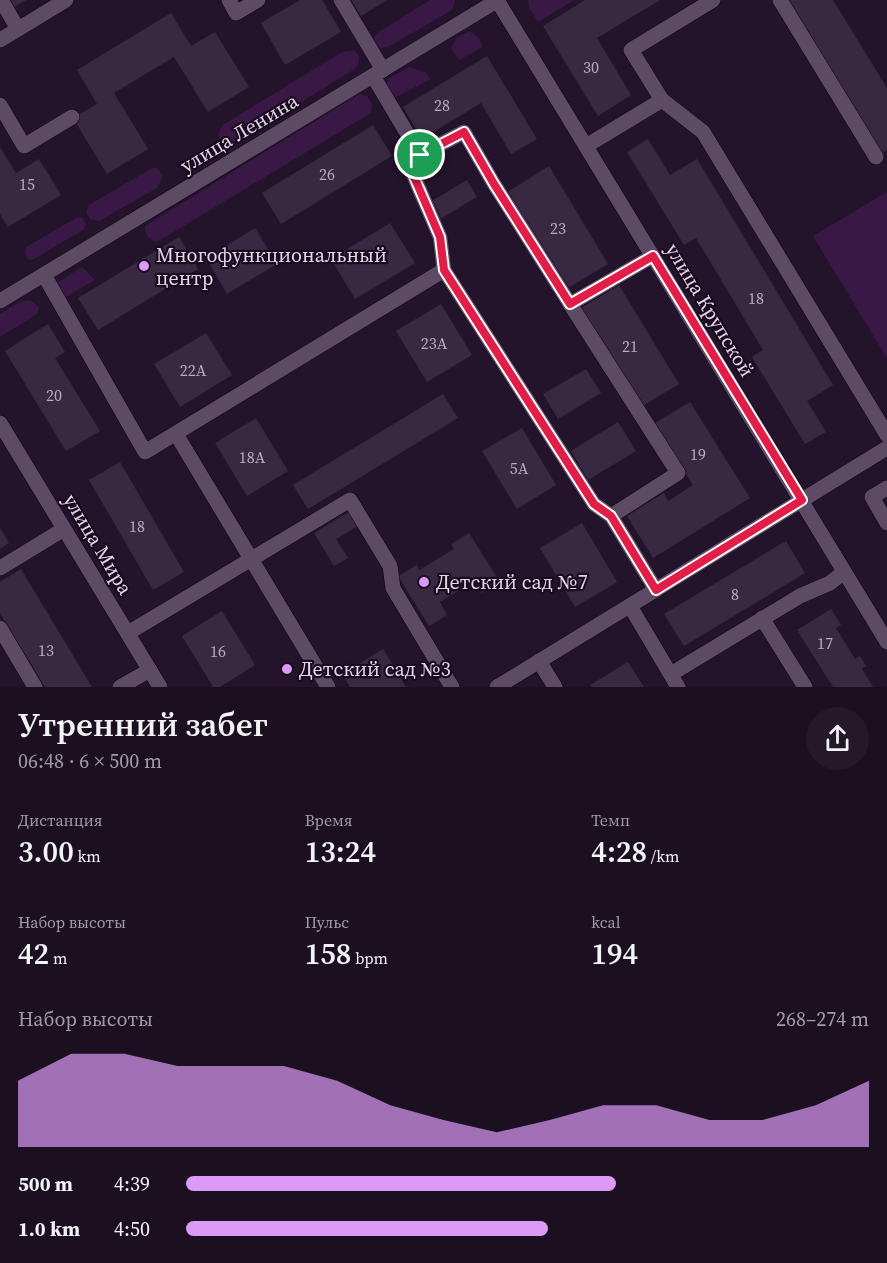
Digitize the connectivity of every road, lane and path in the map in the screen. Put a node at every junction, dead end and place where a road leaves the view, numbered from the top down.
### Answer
1 (1, 0) edge
2 (66, 0) edge
3 (229, 0) edge
4 (258, 0) edge
5 (341, 0) edge
6 (497, 0) edge
7 (713, 0) edge
8 (780, 0) edge
9 (693, 5) edge
10 (18, 29) junction
11 (0, 40) edge
12 (378, 73) junction
13 (662, 100) junction
14 (0, 105) edge
15 (72, 117) dead end
16 (586, 146) junction
17 (420, 155) junction
18 (876, 157) dead end
19 (653, 256) junction
20 (444, 270) junction
21 (44, 275) junction
22 (0, 301) edge
23 (570, 304) junction
24 (0, 423) edge
25 (177, 434) junction
26 (887, 435) edge
27 (887, 448) edge
28 (887, 488) edge
29 (802, 500) junction
30 (611, 516) junction
31 (887, 523) edge
32 (64, 529) junction
33 (250, 560) junction
34 (0, 568) edge
35 (844, 572) junction
36 (656, 590) junction
37 (630, 606) junction
38 (762, 618) junction
39 (0, 628) edge
40 (128, 633) junction
41 (887, 642) edge
42 (539, 661) junction
43 (150, 670) junction
44 (674, 681) edge
45 (35, 687) edge
46 (120, 687) edge
47 (160, 687) edge
48 (328, 687) edge
49 (452, 687) edge
50 (497, 687) edge
51 (555, 687) edge
52 (805, 687) edge

1 - 10 street
2 - 10 street
3 - 4 street
5 - 12 street
6 - 12 street, улица Ленина
6 - 16 street, улица Крупской
7 - 9 street
8 - 18 street
9 - 13 street
10 - 11 street
12 - 17 street
12 - 21 street, улица Ленина
13 - 16 street
13 - 26 street
14 - 15 street
16 - 19 street, улица Крупской
17 - 20 street
17 - 23 street
19 - 23 street
19 - 29 street, улица Крупской
20 - 25 street
20 - 30 street
21 - 22 street, улица Ленина
21 - 25 street
23 - 30 street
24 - 32 street, улица Мира
25 - 33 street
27 - 29 street
28 - 31 street
29 - 35 street, улица Крупской
29 - 36 street
30 - 36 street
32 - 34 street
32 - 40 street, улица Мира
33 - 40 street
33 - 48 street
33 - 49 street
35 - 38 street
35 - 41 street, улица Крупской
36 - 37 street
37 - 42 street
37 - 44 street
38 - 44 street
38 - 52 street
39 - 45 street
40 - 43 street, улица Мира
42 - 50 street
42 - 51 street
43 - 46 street
43 - 47 street, улица Мира

